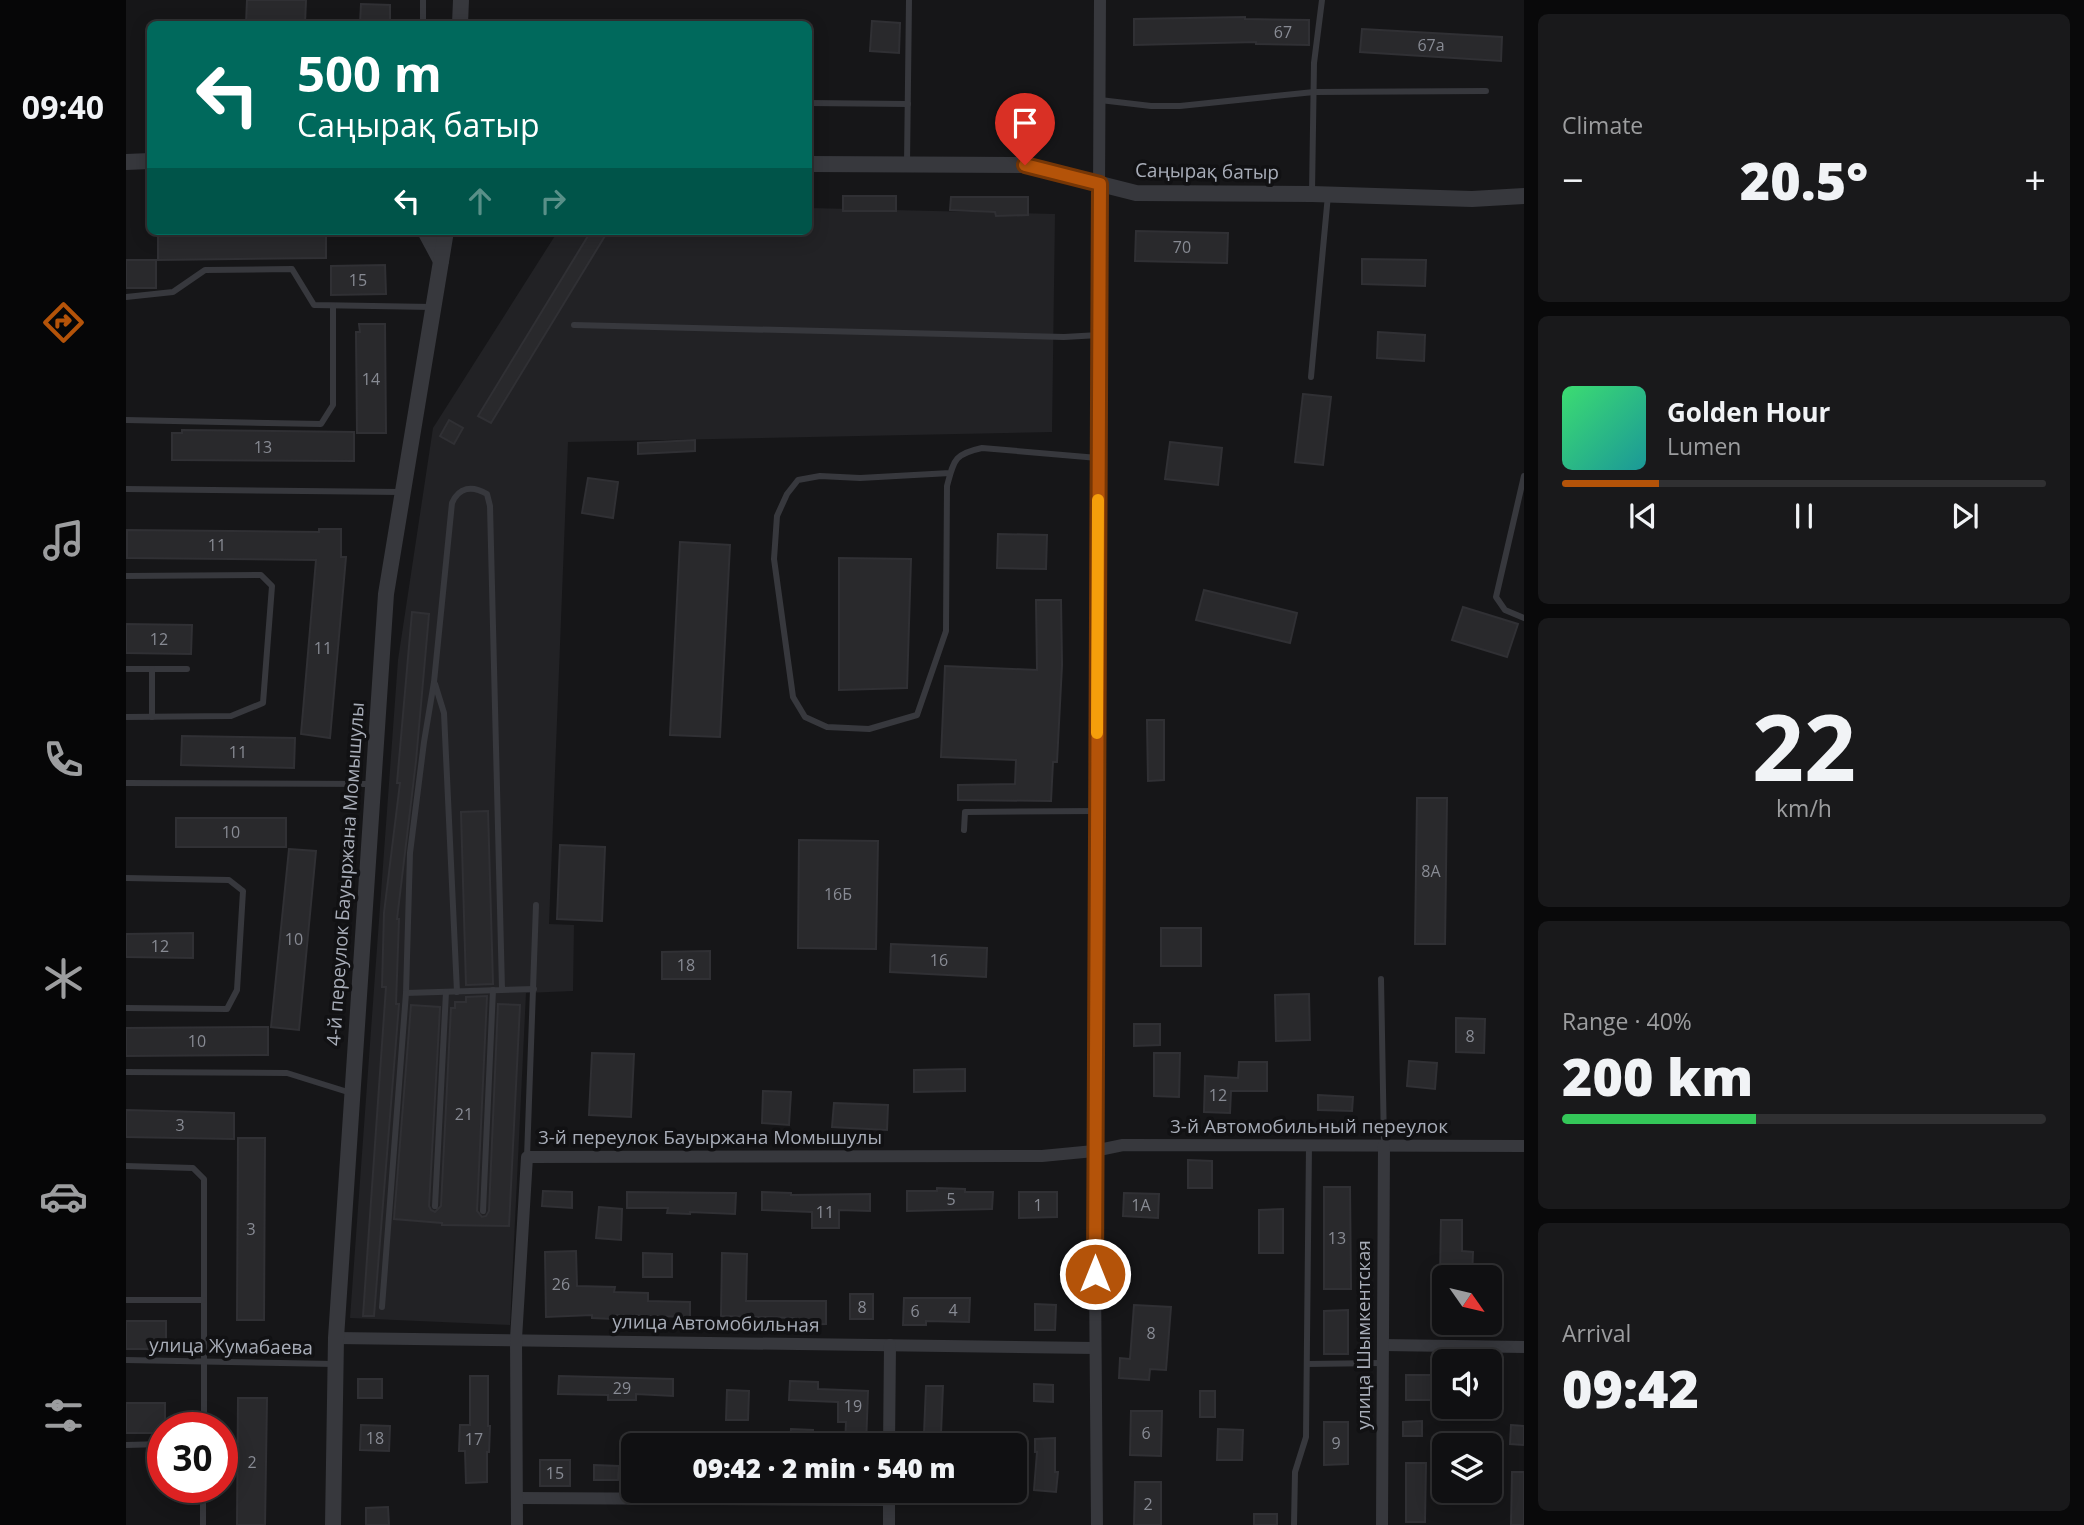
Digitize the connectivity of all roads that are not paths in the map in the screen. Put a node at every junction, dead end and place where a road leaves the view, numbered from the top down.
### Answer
1 (423, 0) edge
2 (461, 0) edge
3 (909, 0) edge
4 (1100, 0) edge
5 (1322, 0) edge
6 (423, 21) edge
7 (460, 21) edge
8 (1486, 91) dead end
9 (1314, 92) junction
10 (1100, 100) junction
11 (812, 103) edge
12 (908, 104) junction
13 (147, 161) edge
14 (126, 162) edge
15 (812, 164) edge
16 (907, 166) junction
17 (1100, 184) junction
18 (1320, 194) junction
19 (1524, 196) edge
20 (427, 235) edge
21 (445, 237) edge
22 (442, 261) junction
23 (126, 297) edge
24 (333, 306) junction
25 (433, 307) junction
26 (574, 324) dead end
27 (1099, 335) junction
28 (1311, 377) dead end
29 (126, 420) edge
30 (1098, 458) junction
31 (950, 473) junction
32 (1524, 476) edge
33 (126, 489) edge
34 (403, 492) junction
35 (126, 576) edge
36 (1524, 618) edge
37 (126, 669) edge
38 (152, 669) junction
39 (187, 669) dead end
40 (434, 682) junction
41 (126, 717) edge
42 (152, 717) junction
43 (126, 783) edge
44 (372, 783) junction
45 (1096, 811) junction
46 (964, 830) dead end
47 (126, 878) edge
48 (536, 905) dead end
49 (1381, 979) dead end
50 (502, 989) junction
51 (534, 989) junction
52 (493, 990) junction
53 (446, 992) junction
54 (457, 992) junction
55 (406, 993) junction
56 (126, 1008) edge
57 (126, 1072) edge
58 (351, 1093) junction
59 (1309, 1145) junction
60 (1384, 1146) junction
61 (1524, 1146) edge
62 (1094, 1151) junction
63 (527, 1157) junction
64 (126, 1166) edge
65 (435, 1206) dead end
66 (483, 1211) dead end
67 (126, 1300) edge
68 (202, 1300) junction
69 (382, 1307) dead end
70 (336, 1338) junction
71 (516, 1339) junction
72 (890, 1345) junction
73 (1382, 1345) junction
74 (1524, 1347) edge
75 (1096, 1348) junction
76 (126, 1360) edge
77 (205, 1361) junction
78 (1382, 1363) junction
79 (336, 1364) junction
80 (1307, 1364) junction
81 (204, 1412) edge
82 (889, 1433) edge
83 (147, 1445) edge
84 (126, 1446) edge
85 (621, 1497) edge
86 (517, 1498) junction
87 (203, 1503) edge
88 (889, 1503) edge
89 (202, 1525) edge
90 (333, 1525) edge
91 (517, 1525) edge
92 (889, 1525) edge
93 (1097, 1525) edge
94 (1294, 1525) edge
95 (1382, 1525) edge

1 - 6 lane
2 - 7 street
3 - 12 lane
4 - 10 street
5 - 9 lane
8 - 9 lane
9 - 10 lane
9 - 18 lane
10 - 17 street
11 - 12 lane
12 - 16 lane
13 - 14 street
15 - 16 street, Саңырақ батыр
16 - 17 street, Саңырақ батыр
17 - 18 street, Саңырақ батыр
17 - 27 street
18 - 19 street, Саңырақ батыр
18 - 28 lane
20 - 22 street
21 - 22 street, 4-й переулок Бауыржана Момышулы
22 - 25 street, 4-й переулок Бауыржана Момышулы
23 - 24 lane
24 - 25 lane
24 - 29 lane
25 - 34 street, 4-й переулок Бауыржана Момышулы
26 - 27 lane
27 - 30 street
30 - 31 lane
30 - 45 street
31 - 31 lane
32 - 36 lane
33 - 34 lane
34 - 44 street, 4-й переулок Бауыржана Момышулы
35 - 42 lane
37 - 38 lane
38 - 39 lane
38 - 42 lane
40 - 50 lane
40 - 54 lane
40 - 55 lane
41 - 42 lane
43 - 44 lane
44 - 58 street, 4-й переулок Бауыржана Момышулы
45 - 46 lane
45 - 62 street
47 - 56 lane
48 - 51 lane
49 - 60 lane
50 - 51 lane
50 - 52 lane
51 - 63 lane
52 - 54 lane
52 - 66 lane
53 - 54 lane
53 - 55 lane
53 - 65 lane
55 - 69 lane
57 - 58 lane
58 - 70 street, 4-й переулок Бауыржана Момышулы
59 - 60 street, 3-й Автомобильный переулок
59 - 62 street, 3-й Автомобильный переулок
59 - 80 lane
60 - 61 street, 3-й Автомобильный переулок
60 - 73 street, улица Шымкентская
62 - 63 street, 3-й переулок Бауыржана Момышулы
62 - 75 street
63 - 71 street, 3-й переулок Бауыржана Момышулы
64 - 68 lane
67 - 68 lane
68 - 77 lane
70 - 71 street, улица Автомобильная
70 - 79 street, 4-й переулок Бауыржана Момышулы
71 - 72 street, улица Автомобильная
71 - 86 street, 3-й переулок Бауыржана Момышулы
72 - 75 street, улица Автомобильная
72 - 82 street
73 - 74 street
73 - 78 street, улица Шымкентская
75 - 93 street
76 - 77 lane, улица Жумабаева
77 - 79 lane, улица Жумабаева
77 - 81 lane
78 - 80 lane
78 - 95 street, улица Шымкентская
79 - 90 street, 4-й переулок Бауыржана Момышулы
80 - 94 lane
83 - 84 lane
85 - 86 street
86 - 91 street, 3-й переулок Бауыржана Момышулы
87 - 89 lane
88 - 92 street

